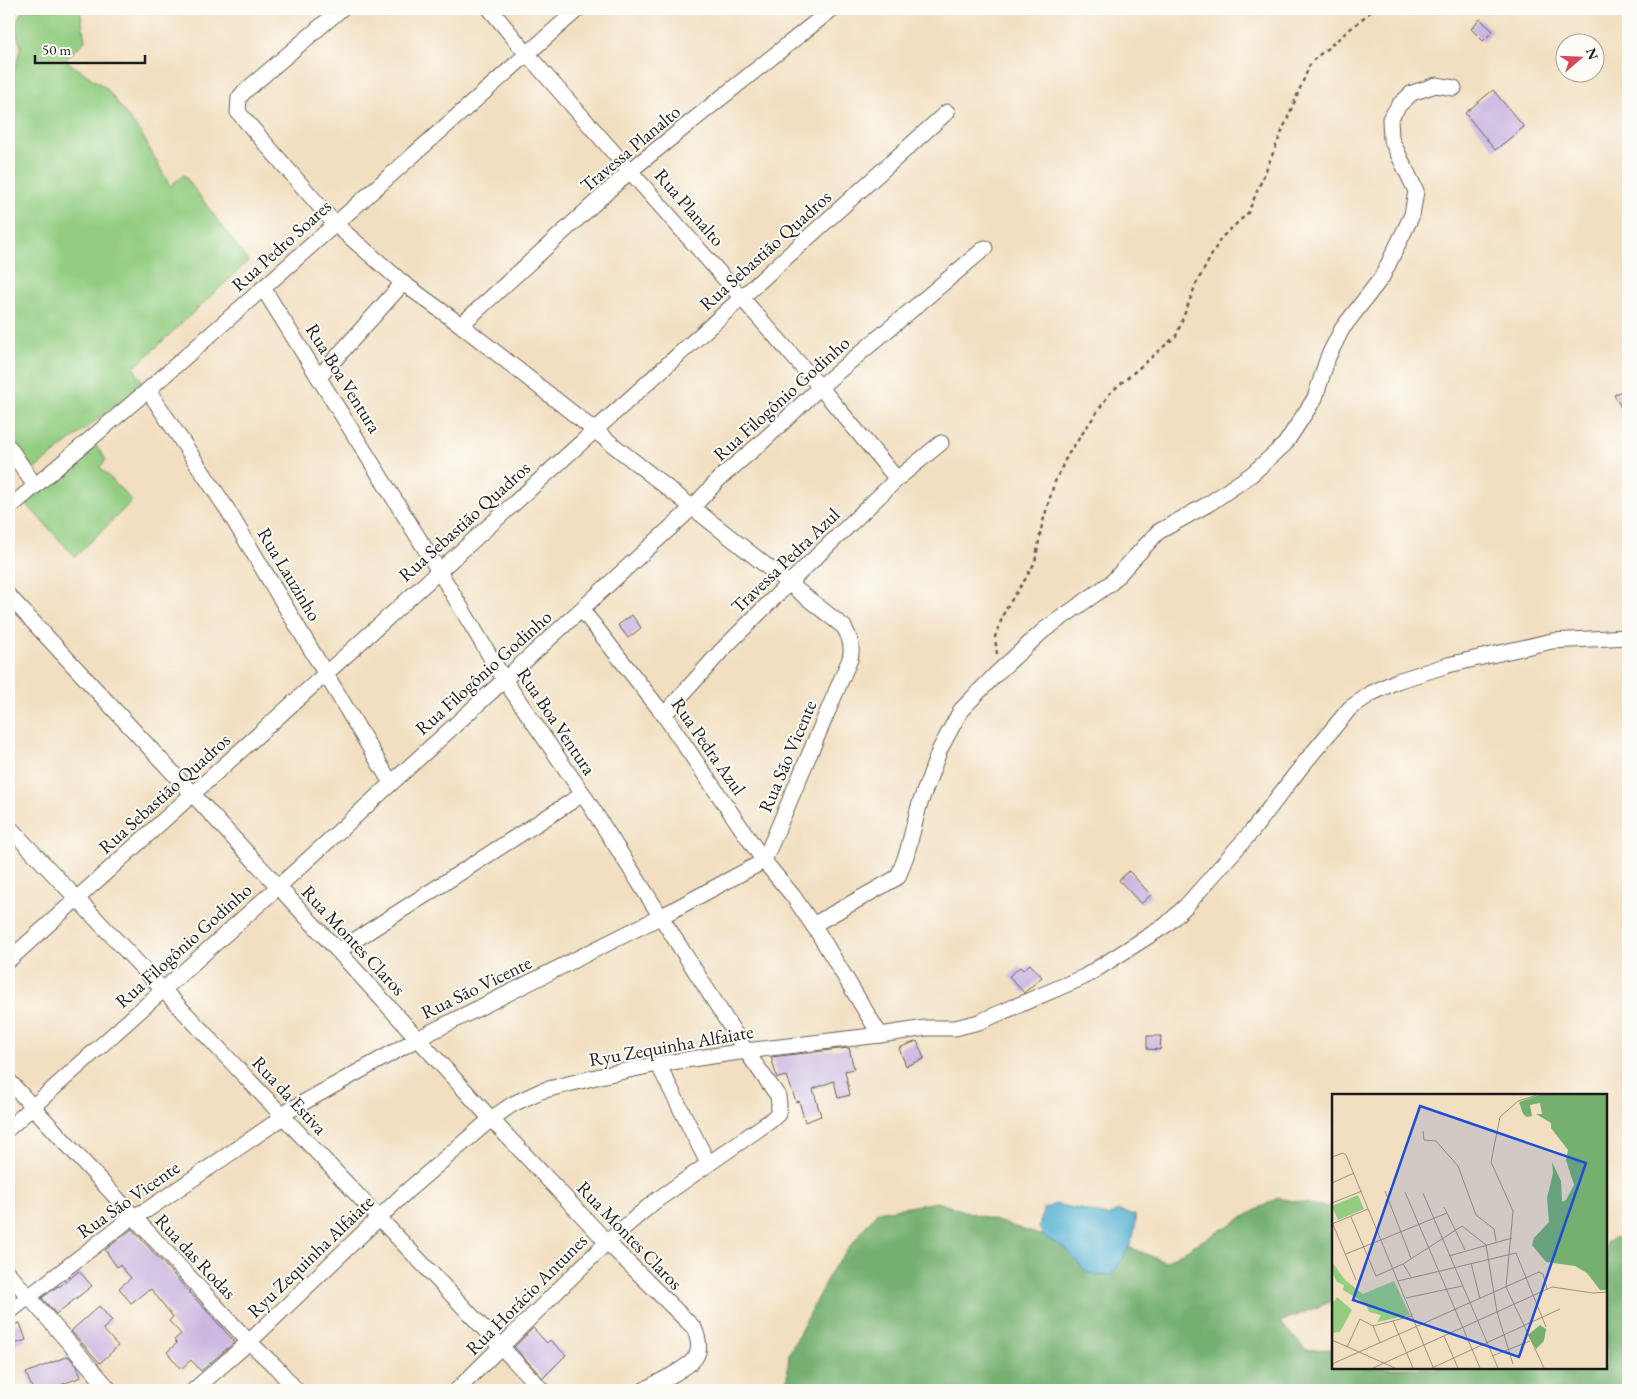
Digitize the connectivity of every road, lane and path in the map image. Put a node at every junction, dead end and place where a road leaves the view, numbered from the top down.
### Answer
1 (341, 9) edge
2 (490, 9) edge
3 (578, 9) edge
4 (832, 9) edge
5 (1374, 9) edge
6 (527, 54) junction
7 (1454, 88) dead end
8 (947, 112) dead end
9 (631, 170) junction
10 (335, 224) junction
11 (986, 248) dead end
12 (403, 284) junction
13 (263, 288) junction
14 (742, 298) junction
15 (461, 325) junction
16 (319, 376) junction
17 (820, 387) junction
18 (148, 390) junction
19 (594, 431) junction
20 (941, 444) dead end
21 (9, 447) edge
22 (897, 479) junction
23 (34, 486) junction
24 (9, 508) edge
25 (692, 508) junction
26 (439, 571) junction
27 (788, 583) junction
28 (9, 596) edge
29 (582, 610) junction
30 (1628, 637) edge
31 (1005, 666) junction
32 (326, 674) junction
33 (505, 681) junction
34 (664, 715) junction
35 (390, 783) junction
36 (192, 794) junction
37 (582, 794) junction
38 (9, 828) edge
39 (764, 861) junction
40 (278, 887) junction
41 (77, 899) junction
42 (662, 916) junction
43 (813, 925) junction
44 (338, 951) junction
45 (9, 960) edge
46 (163, 989) junction
47 (880, 1035) junction
48 (417, 1039) junction
49 (746, 1051) junction
50 (658, 1064) junction
51 (9, 1080) edge
52 (778, 1096) joint
53 (33, 1106) junction
54 (281, 1115) junction
55 (491, 1119) junction
56 (9, 1128) edge
57 (708, 1163) junction
58 (132, 1217) junction
59 (380, 1218) junction
60 (607, 1242) junction
61 (9, 1274) edge
62 (28, 1297) junction
63 (9, 1312) edge
64 (248, 1342) junction
65 (501, 1348) junction
66 (110, 1390) edge
67 (194, 1390) edge
68 (296, 1390) edge
69 (457, 1390) edge
70 (542, 1390) edge
71 (644, 1390) edge

1 - 10 street
2 - 6 street, Rua Planalto
3 - 6 street, Rua Pedro Soares
4 - 9 street, Travessa Planalto
5 - 31 path
6 - 9 street, Rua Planalto
6 - 10 street, Rua Pedro Soares
7 - 31 street
8 - 14 street, Rua Sebastião Quadros
9 - 14 street, Rua Planalto
9 - 15 street, Travessa Planalto
10 - 12 street
10 - 13 street, Rua Pedro Soares
11 - 17 street, Rua Filogônio Godinho
12 - 15 street
12 - 16 street
13 - 16 street, Rua Boa Ventura
13 - 18 street, Rua Pedro Soares
14 - 17 street, Rua Planalto
14 - 19 street, Rua Sebastião Quadros
15 - 19 street
16 - 26 street, Rua Boa Ventura
17 - 22 street, Rua Planalto
17 - 25 street, Rua Filogônio Godinho
18 - 23 street, Rua Pedro Soares
18 - 32 street, Rua Lauzinho
19 - 25 street
19 - 26 street, Rua Sebastião Quadros
20 - 22 street, Travessa Pedra Azul
21 - 23 street
22 - 27 street, Travessa Pedra Azul
23 - 24 street, Rua Pedro Soares
25 - 27 street
25 - 29 street, Rua Filogônio Godinho
26 - 32 street, Rua Sebastião Quadros
26 - 33 street, Rua Boa Ventura
27 - 34 street, Travessa Pedra Azul
27 - 39 street, Rua São Vicente
28 - 36 street, Rua Montes Claros
29 - 33 street, Rua Filogônio Godinho
29 - 34 street, Rua Pedra Azul
30 - 47 street, Ryu Zequinha Alfaiate
31 - 43 street
32 - 35 street, Rua Lauzinho
32 - 36 street, Rua Sebastião Quadros
33 - 35 street, Rua Filogônio Godinho
33 - 37 street, Rua Boa Ventura
34 - 39 street, Rua Pedra Azul
35 - 40 street, Rua Filogônio Godinho
36 - 40 street, Rua Montes Claros
36 - 41 street, Rua Sebastião Quadros
37 - 42 street, Rua Boa Ventura
37 - 44 street
38 - 41 street, Rua da Estiva
39 - 42 street, Rua São Vicente
39 - 43 street, Rua Pedra Azul
40 - 44 street, Rua Montes Claros
40 - 46 street, Rua Filogônio Godinho
41 - 45 street, Rua Sebastião Quadros
41 - 46 street, Rua da Estiva
42 - 48 street, Rua São Vicente
42 - 49 street, Rua Boa Ventura
43 - 47 street, Rua Pedra Azul
44 - 48 street, Rua Montes Claros
46 - 53 street, Rua Filogônio Godinho
46 - 54 street, Rua da Estiva
47 - 49 street, Ryu Zequinha Alfaiate
48 - 54 street, Rua São Vicente
48 - 55 street, Rua Montes Claros
49 - 50 street, Ryu Zequinha Alfaiate
49 - 52 street, Rua Boa Ventura
50 - 55 street, Ryu Zequinha Alfaiate
50 - 57 street
51 - 53 street, Rua das Rodas
52 - 57 street, Rua Horácio Antunes
53 - 56 street, Rua Filogônio Godinho
53 - 58 street, Rua das Rodas
54 - 58 street, Rua São Vicente
54 - 59 street, Rua da Estiva
55 - 59 street, Ryu Zequinha Alfaiate
55 - 60 street, Rua Montes Claros
57 - 60 street, Rua Horácio Antunes
58 - 62 street, Rua São Vicente
58 - 64 street, Rua das Rodas
59 - 64 street, Ryu Zequinha Alfaiate
59 - 65 street, Rua da Estiva
60 - 65 street, Rua Horácio Antunes
60 - 71 street, Rua Montes Claros
61 - 62 street
62 - 63 street, Rua São Vicente
62 - 66 street
64 - 67 street, Ryu Zequinha Alfaiate
64 - 68 street, Rua das Rodas
65 - 69 street, Rua Horácio Antunes
65 - 70 street, Rua da Estiva

